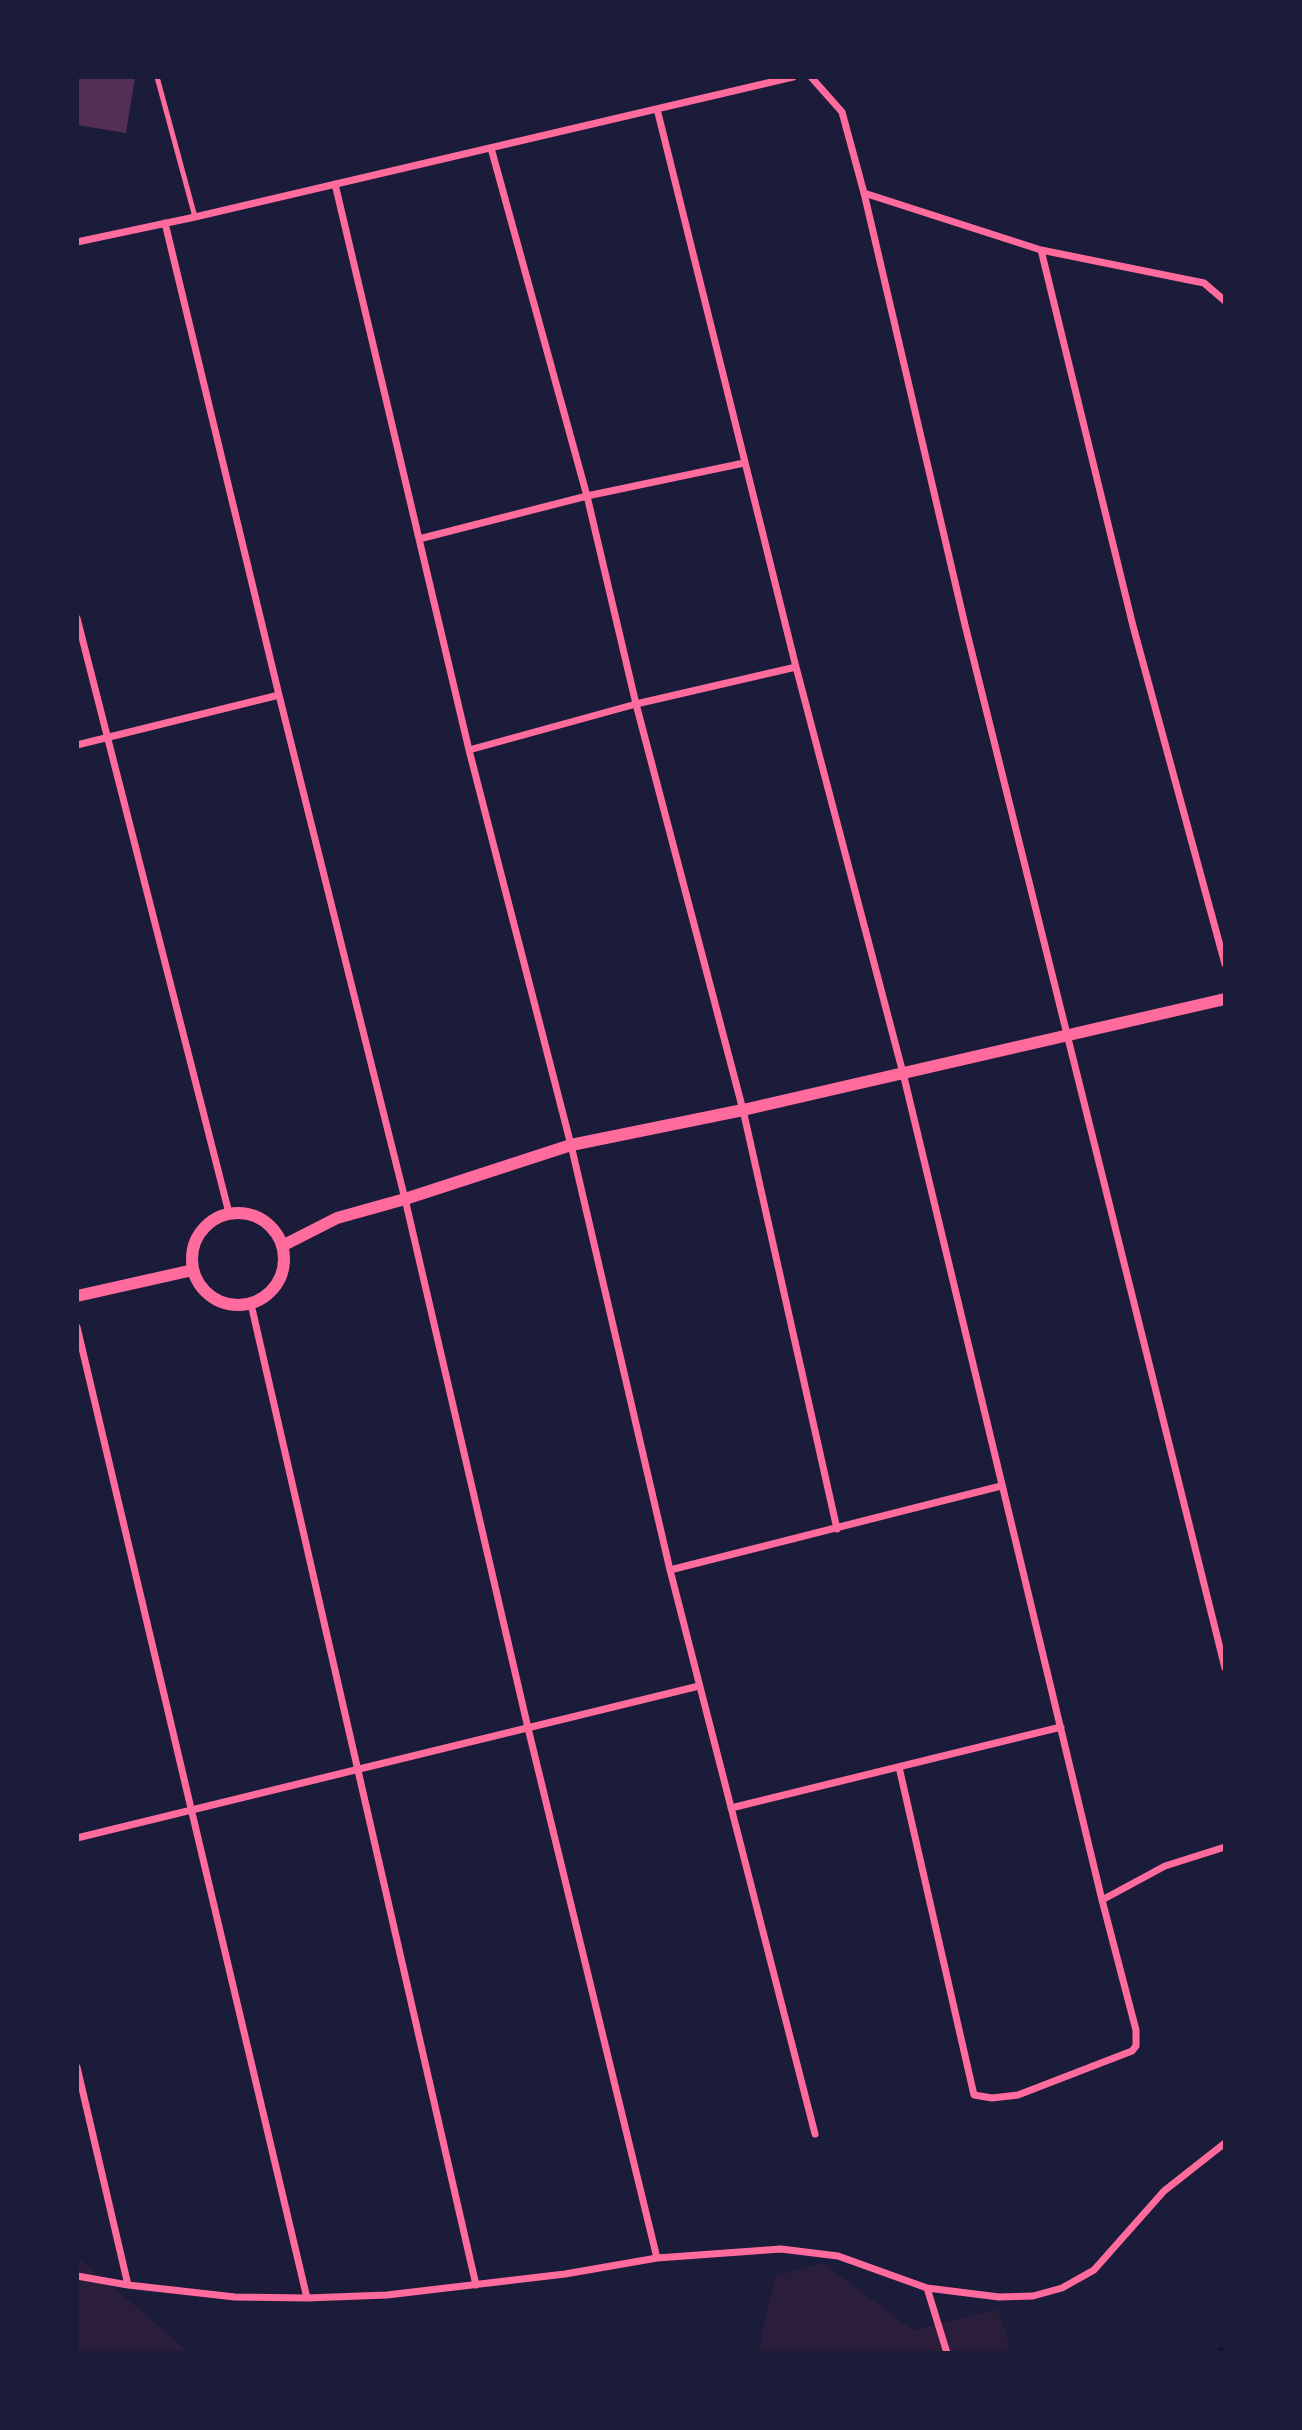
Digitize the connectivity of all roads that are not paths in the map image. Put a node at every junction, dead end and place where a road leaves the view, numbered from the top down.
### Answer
1 (157, 77) edge
2 (793, 77) edge
3 (811, 77) edge
4 (657, 109) junction
5 (491, 148) junction
6 (335, 184) junction
7 (864, 193) junction
8 (195, 217) junction
9 (165, 223) junction
10 (77, 242) edge
11 (1041, 250) junction
12 (1225, 301) edge
13 (744, 463) junction
14 (587, 496) junction
15 (419, 538) junction
16 (77, 618) edge
17 (796, 667) junction
18 (279, 695) junction
19 (636, 704) junction
20 (107, 738) junction
21 (77, 745) edge
22 (469, 750) junction
23 (1225, 964) edge
24 (1225, 999) edge
25 (1069, 1037) junction
26 (903, 1073) junction
27 (743, 1110) junction
28 (571, 1145) junction
29 (405, 1199) junction
30 (229, 1213) junction
31 (282, 1246) junction
32 (193, 1270) junction
33 (77, 1296) edge
34 (251, 1304) junction
35 (77, 1327) edge
36 (1001, 1486) junction
37 (837, 1529) junction
38 (670, 1570) junction
39 (1225, 1668) edge
40 (699, 1686) junction
41 (1061, 1727) junction
42 (528, 1728) junction
43 (899, 1767) junction
44 (359, 1770) junction
45 (730, 1808) junction
46 (192, 1811) junction
47 (77, 1838) edge
48 (1225, 1847) edge
49 (1101, 1900) junction
50 (77, 2067) edge
51 (815, 2134) dead end
52 (1225, 2143) edge
53 (657, 2258) junction
54 (77, 2276) edge
55 (128, 2285) junction
56 (476, 2285) junction
57 (927, 2288) junction
58 (307, 2298) junction
59 (947, 2353) edge

1 - 8 lane
2 - 4 street
3 - 7 street
4 - 5 street
4 - 13 street
5 - 6 street
5 - 14 street
6 - 8 street
6 - 15 street
7 - 11 street
7 - 25 street
8 - 9 street
9 - 10 street
9 - 18 street
11 - 12 street
11 - 23 street
13 - 14 street
13 - 17 street
14 - 15 street
14 - 19 street
15 - 22 street
16 - 20 street
17 - 19 street
17 - 26 street
18 - 20 street
18 - 29 street
19 - 22 street
19 - 27 street
20 - 21 street
20 - 30 street
22 - 28 street
24 - 25 street
25 - 26 street
25 - 39 street
26 - 27 street
26 - 36 street
27 - 28 street
27 - 37 street
28 - 29 street
28 - 38 street
29 - 31 street
29 - 42 street
30 - 31 street
30 - 32 street
31 - 34 street
32 - 33 street
32 - 34 street
34 - 44 street
35 - 46 street
36 - 37 street
36 - 41 street
37 - 38 street
38 - 40 street
40 - 42 street
40 - 45 street
41 - 43 street
41 - 49 street
42 - 44 street
42 - 53 street
43 - 45 street
43 - 49 street
44 - 46 street
44 - 56 street
45 - 51 street
46 - 47 street
46 - 58 street
48 - 49 street
50 - 55 street
52 - 57 street
53 - 56 street
53 - 57 street
54 - 55 street
55 - 58 street
56 - 58 street
57 - 59 street

